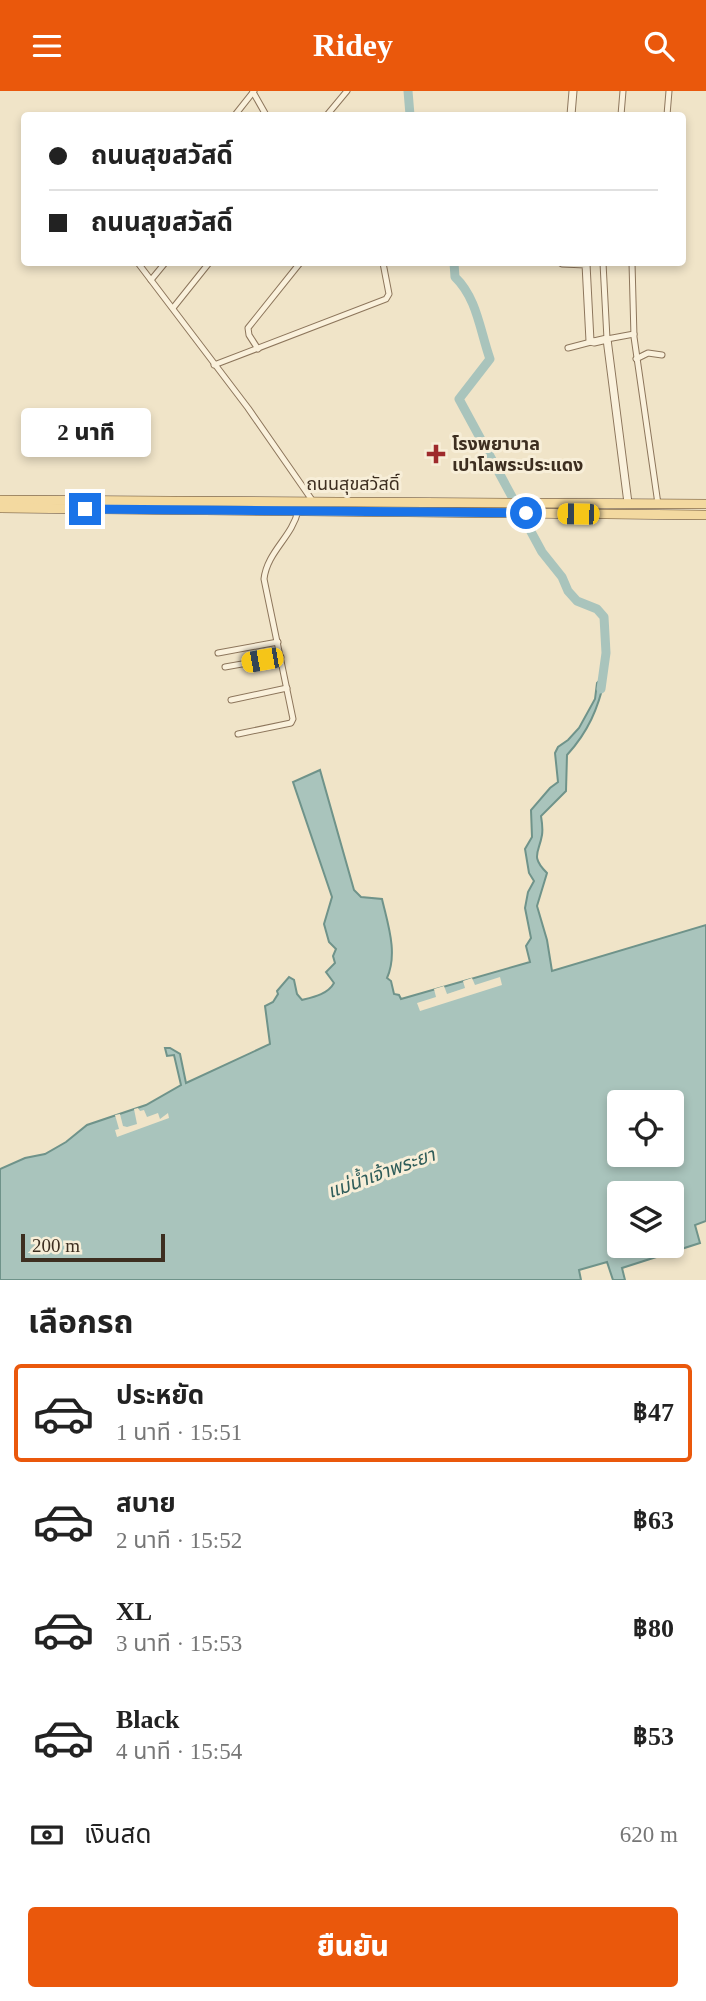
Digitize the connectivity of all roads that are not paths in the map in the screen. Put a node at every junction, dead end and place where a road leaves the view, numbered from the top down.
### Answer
1 (347, 91) edge
2 (573, 91) edge
3 (623, 91) edge
4 (669, 91) edge
5 (253, 92) edge
6 (236, 112) edge
7 (264, 112) edge
8 (330, 112) edge
9 (571, 112) edge
10 (621, 112) edge
11 (667, 112) edge
12 (140, 266) edge
13 (163, 266) edge
14 (207, 266) edge
15 (298, 266) edge
16 (384, 266) edge
17 (589, 266) edge
18 (603, 266) edge
19 (632, 266) edge
20 (151, 280) junction
21 (173, 309) junction
22 (634, 334) junction
23 (607, 339) junction
24 (592, 342) junction
25 (568, 348) dead end
26 (258, 349) junction
27 (662, 355) dead end
28 (636, 359) junction
29 (214, 365) junction
30 (0, 499) edge
31 (312, 500) junction
32 (628, 503) junction
33 (658, 504) junction
34 (706, 504) edge
35 (0, 508) edge
36 (298, 511) junction
37 (706, 515) edge
38 (278, 642) junction
39 (218, 653) dead end
40 (281, 657) junction
41 (225, 667) dead end
42 (287, 688) junction
43 (231, 700) dead end
44 (238, 734) dead end

1 - 8 street
2 - 9 street
3 - 10 street
4 - 11 street
5 - 6 street
5 - 7 street
12 - 20 street
13 - 20 street
14 - 21 street
15 - 26 street
16 - 26 street
17 - 24 street
18 - 23 street
19 - 22 street
20 - 21 street
21 - 29 street
22 - 23 street
22 - 28 street
23 - 24 street
23 - 32 street
24 - 25 street
26 - 29 street
27 - 28 street
28 - 33 street
29 - 31 street
30 - 31 main road, ถนนสุขสวัสดิ์
31 - 32 main road, ถนนสุขสวัสดิ์
32 - 33 main road, ถนนสุขสวัสดิ์
33 - 34 main road, ถนนสุขสวัสดิ์
35 - 36 main road, ถนนสุขสวัสดิ์
36 - 37 main road, ถนนสุขสวัสดิ์
36 - 38 street
38 - 39 street
38 - 40 street
40 - 41 street
40 - 42 street
42 - 43 street
42 - 44 street

